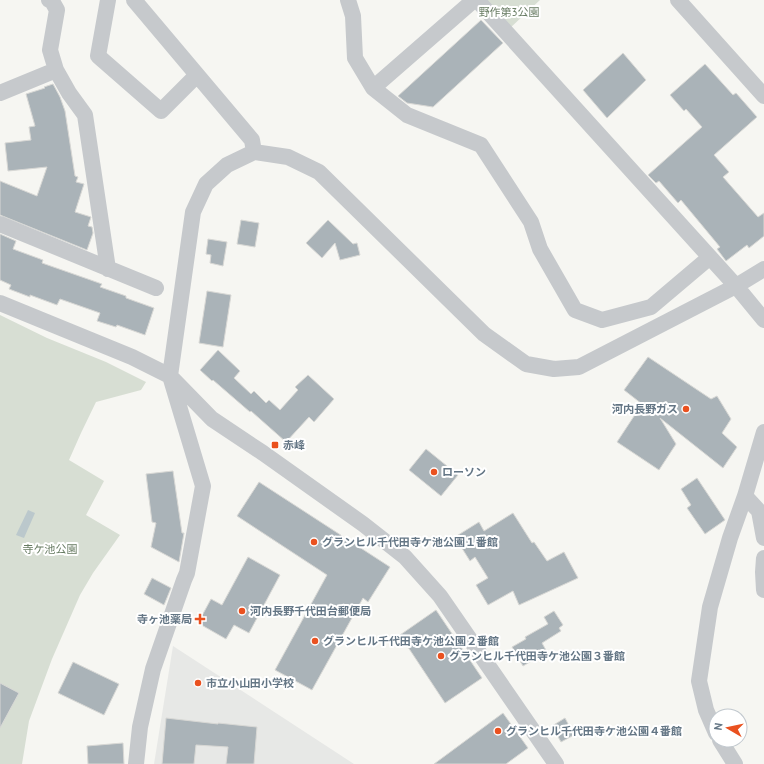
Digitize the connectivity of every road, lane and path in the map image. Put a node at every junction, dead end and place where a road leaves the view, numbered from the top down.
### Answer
1 (49, 0) edge
2 (108, 0) edge
3 (134, 0) edge
4 (348, 0) edge
5 (474, 0) edge
6 (478, 0) edge
7 (678, 0) edge
8 (56, 70) junction
9 (197, 75) junction
10 (373, 88) junction
11 (0, 93) edge
12 (764, 96) edge
13 (254, 152) junction
14 (0, 224) edge
15 (709, 258) junction
16 (108, 269) junction
17 (764, 269) edge
18 (736, 286) junction
19 (156, 288) dead end
20 (0, 303) edge
21 (764, 320) edge
22 (170, 376) junction
23 (764, 432) edge
24 (746, 496) junction
25 (764, 538) edge
26 (764, 558) edge
27 (764, 590) edge
28 (708, 715) edge
29 (725, 748) edge
30 (136, 764) edge
31 (556, 764) edge
32 (735, 764) edge

1 - 8 street
2 - 9 street
3 - 9 street
4 - 10 street
5 - 10 street
6 - 15 street
7 - 12 street
8 - 11 street
8 - 16 street
9 - 13 street
10 - 15 street
13 - 18 street
13 - 22 street
14 - 16 street
15 - 18 street
16 - 19 street
17 - 18 street
18 - 21 street
20 - 22 street
22 - 30 street
22 - 31 street
23 - 24 street
24 - 25 street
24 - 28 street
26 - 27 street
29 - 32 street

